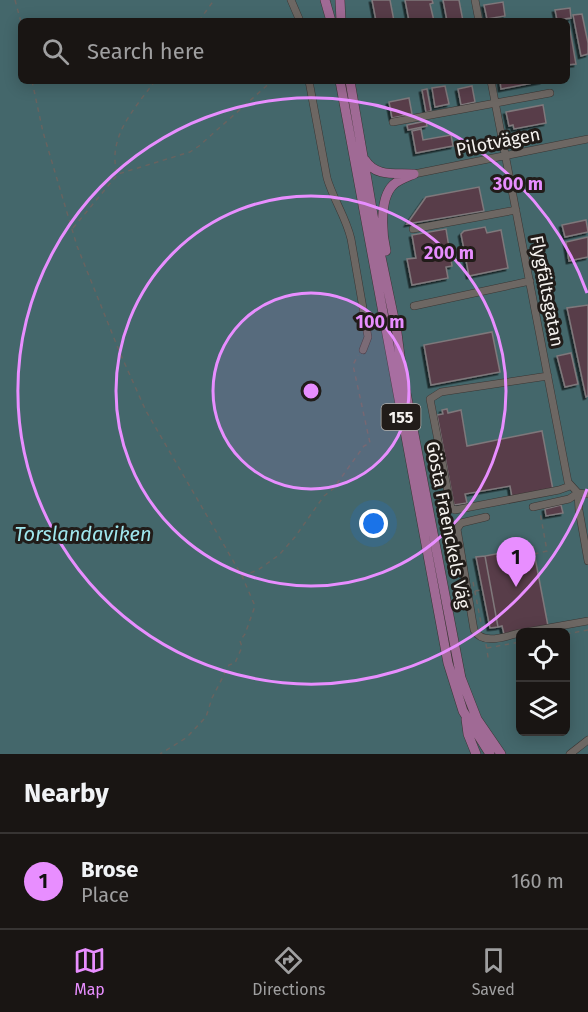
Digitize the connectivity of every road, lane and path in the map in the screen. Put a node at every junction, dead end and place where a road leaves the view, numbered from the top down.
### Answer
1 (15, 0) edge
2 (214, 0) edge
3 (291, 0) edge
4 (326, 0) edge
5 (340, 0) edge
6 (476, 0) edge
7 (20, 18) edge
8 (201, 18) edge
9 (299, 18) edge
10 (331, 18) edge
11 (341, 18) edge
12 (479, 18) edge
13 (33, 84) edge
14 (152, 84) edge
15 (269, 84) edge
16 (310, 84) edge
17 (341, 84) edge
18 (351, 84) edge
19 (492, 84) edge
20 (550, 93) dead end
21 (496, 104) junction
22 (393, 122) dead end
23 (588, 139) edge
24 (363, 156) junction
25 (506, 156) junction
26 (118, 174) junction
27 (414, 174) junction
28 (516, 210) junction
29 (72, 228) junction
30 (413, 229) dead end
31 (530, 281) junction
32 (388, 286) junction
33 (414, 306) dead end
34 (363, 350) joint
35 (548, 376) junction
36 (570, 486) junction
37 (578, 493) junction
38 (588, 494) edge
39 (536, 506) joint
40 (486, 517) dead end
41 (534, 554) dead end
42 (588, 561) edge
43 (242, 576) junction
44 (473, 579) dead end
45 (482, 590) dead end
46 (475, 591) junction
47 (588, 621) edge
48 (552, 628) edge
49 (588, 630) edge
50 (570, 633) edge
51 (516, 634) edge
52 (485, 640) junction
53 (516, 643) edge
54 (486, 649) junction
55 (491, 656) dead end
56 (465, 714) junction
57 (588, 741) edge
58 (160, 754) edge
59 (476, 754) edge
60 (490, 754) edge
61 (501, 754) edge
62 (570, 754) edge
63 (577, 754) edge

1 - 7 path
2 - 8 path
3 - 9 street
4 - 10 main road
5 - 11 main road
6 - 12 street
13 - 29 path
14 - 26 path
15 - 26 path
16 - 34 street
17 - 56 main road, Gösta Fraenckels Väg / 155
18 - 24 main road, Gösta Fraenckels Väg / 155
19 - 21 street, Flygfältsgatan
20 - 21 street
21 - 22 street
21 - 25 street, Flygfältsgatan
23 - 25 street, Pilotvägen
24 - 27 main road
24 - 32 main road, Gösta Fraenckels Väg / 155
25 - 27 street, Pilotvägen
25 - 28 street, Flygfältsgatan
26 - 29 path
27 - 32 main road
28 - 30 street
28 - 31 street, Flygfältsgatan
29 - 43 path
31 - 33 street
31 - 35 street, Flygfältsgatan
32 - 61 main road, Gösta Fraenckels Väg / 155
34 - 43 path
35 - 36 street, Flygfältsgatan
35 - 36 street
36 - 37 street
37 - 38 street
37 - 39 street
37 - 42 street
39 - 41 path
40 - 52 street
43 - 58 path
44 - 46 path
45 - 46 path
46 - 52 path
47 - 48 street
49 - 50 path
51 - 52 street
52 - 54 path
53 - 54 path
54 - 55 path
56 - 59 main road, Gösta Fraenckels Väg / 155
56 - 60 main road, Gösta Fraenckels Väg / 155
57 - 62 street
57 - 63 street

